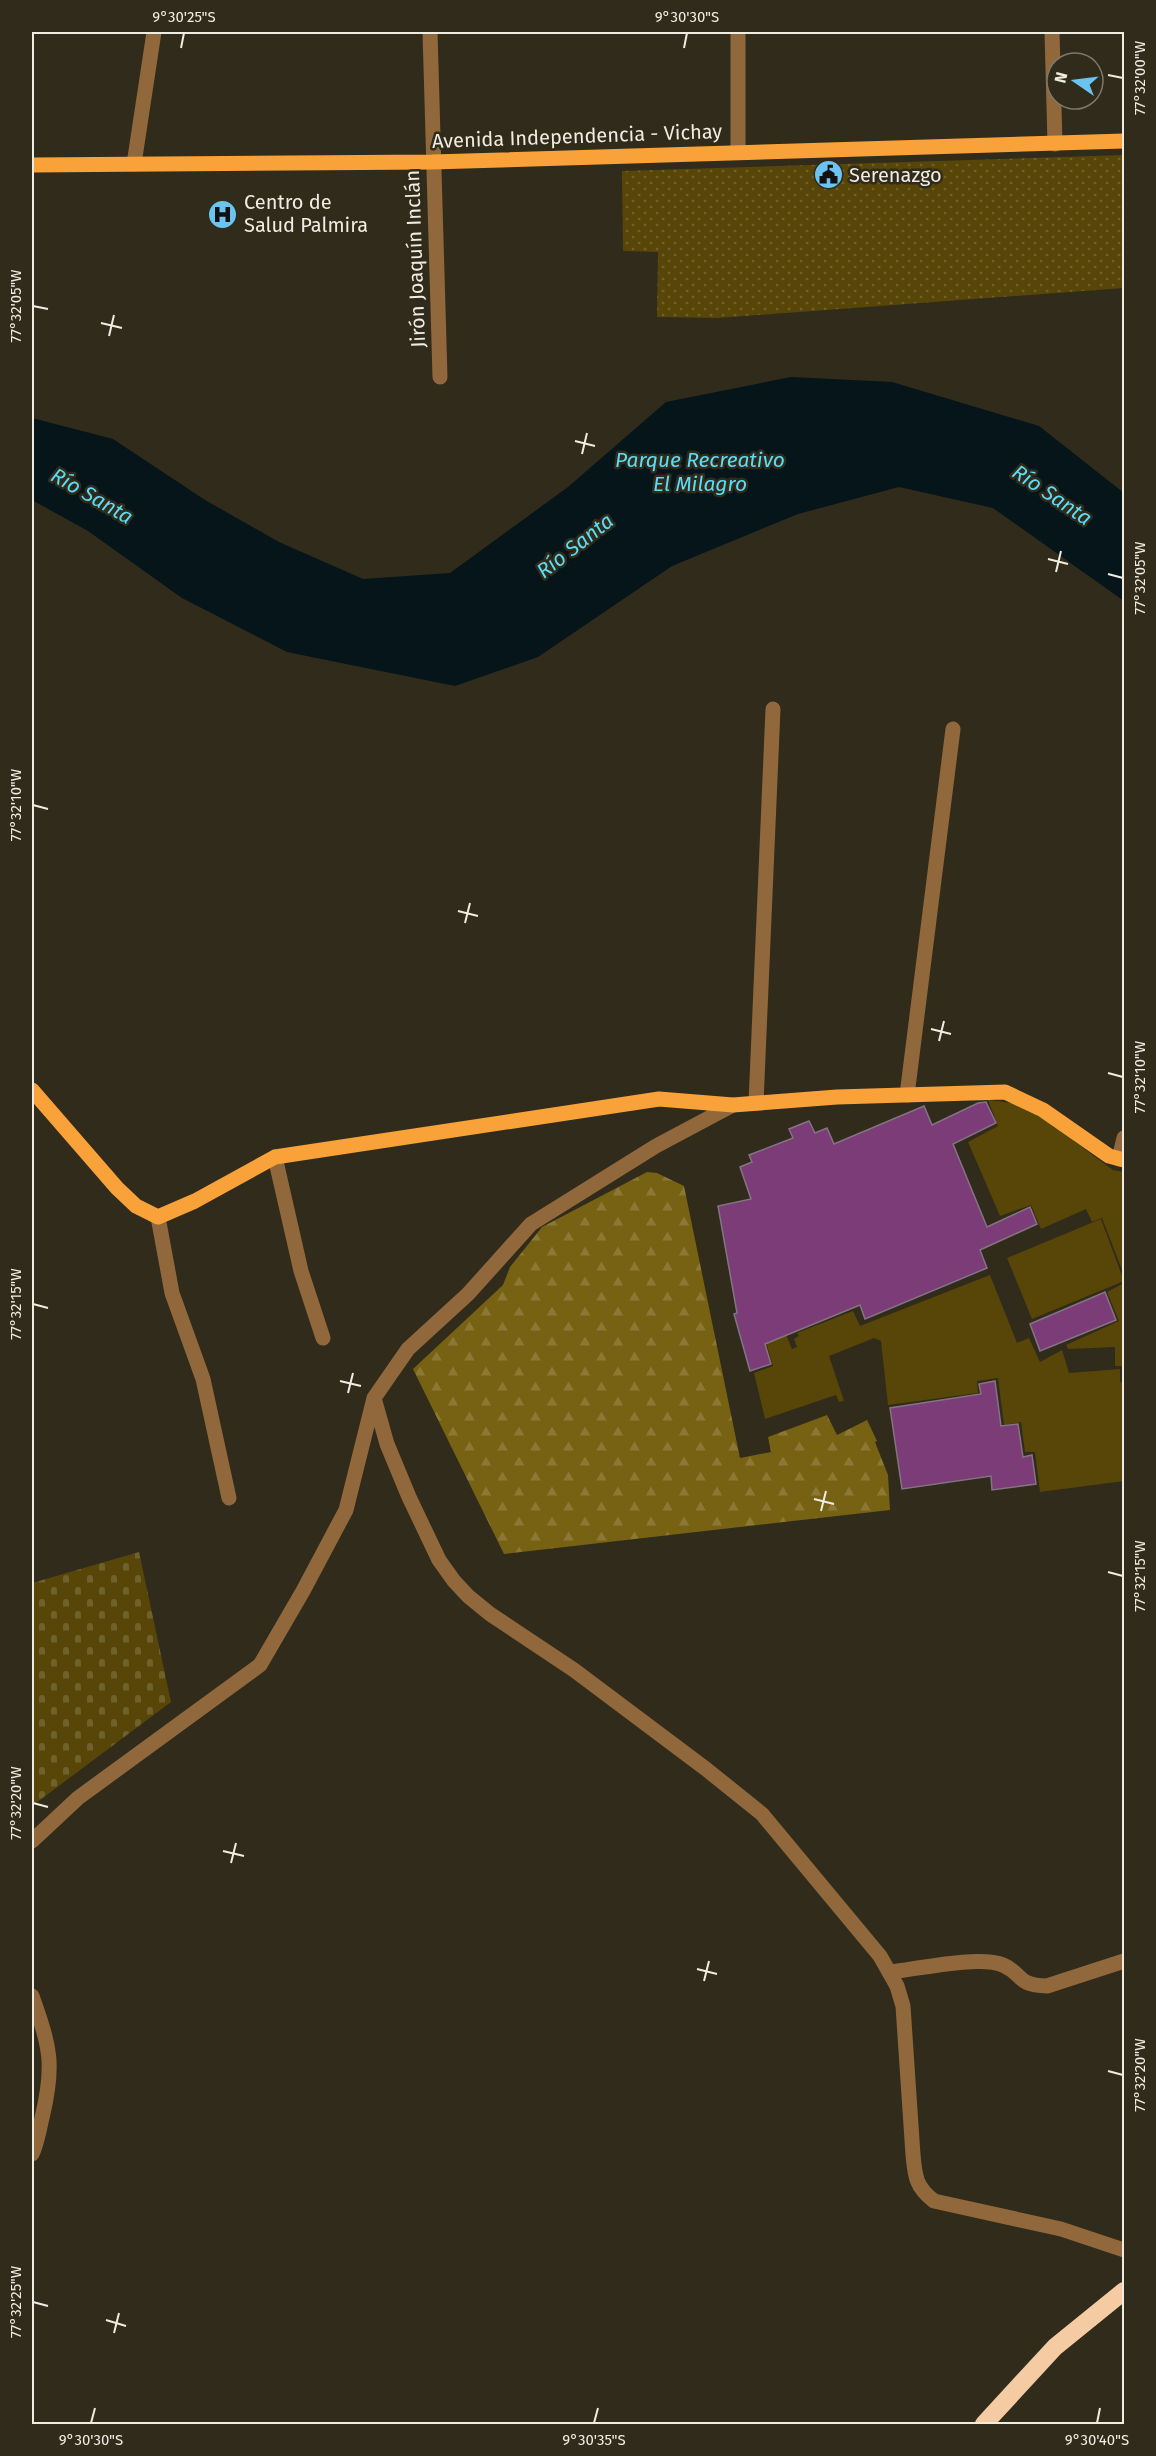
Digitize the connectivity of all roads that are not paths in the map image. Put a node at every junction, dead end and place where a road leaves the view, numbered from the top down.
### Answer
1 (154, 32) edge
2 (430, 32) edge
3 (738, 32) edge
4 (1052, 32) edge
5 (1125, 141) edge
6 (1055, 144) junction
7 (738, 152) junction
8 (432, 162) junction
9 (134, 164) junction
10 (32, 165) edge
11 (440, 377) dead end
12 (773, 709) dead end
13 (953, 729) dead end
14 (32, 1090) edge
15 (907, 1095) junction
16 (756, 1103) junction
17 (733, 1105) junction
18 (1125, 1138) edge
19 (275, 1157) junction
20 (1122, 1159) edge
21 (158, 1217) junction
22 (323, 1338) dead end
23 (374, 1398) junction
24 (230, 1498) dead end
25 (32, 1841) edge
26 (1125, 1961) edge
27 (891, 1972) junction
28 (32, 1996) edge
29 (32, 2154) edge
30 (1125, 2250) edge
31 (1125, 2291) edge
32 (984, 2424) edge

1 - 9 street
2 - 8 street, Jirón Joaquín Inclán
3 - 7 street
4 - 6 street
5 - 6 main road, Avenida Independencia - Vichay
6 - 7 main road, Avenida Independencia - Vichay
7 - 8 main road, Avenida Independencia - Vichay
8 - 9 main road, Avenida Independencia - Vichay
8 - 11 street, Jirón Joaquín Inclán
9 - 10 main road, Avenida Independencia - Vichay
12 - 16 street
13 - 15 street
14 - 21 main road
15 - 16 main road
15 - 20 main road
16 - 17 main road
17 - 19 main road
17 - 23 street
18 - 20 street
19 - 21 main road
19 - 22 street
21 - 24 street
23 - 25 street
23 - 27 street
26 - 27 street
27 - 30 street
28 - 29 street
31 - 32 highway

